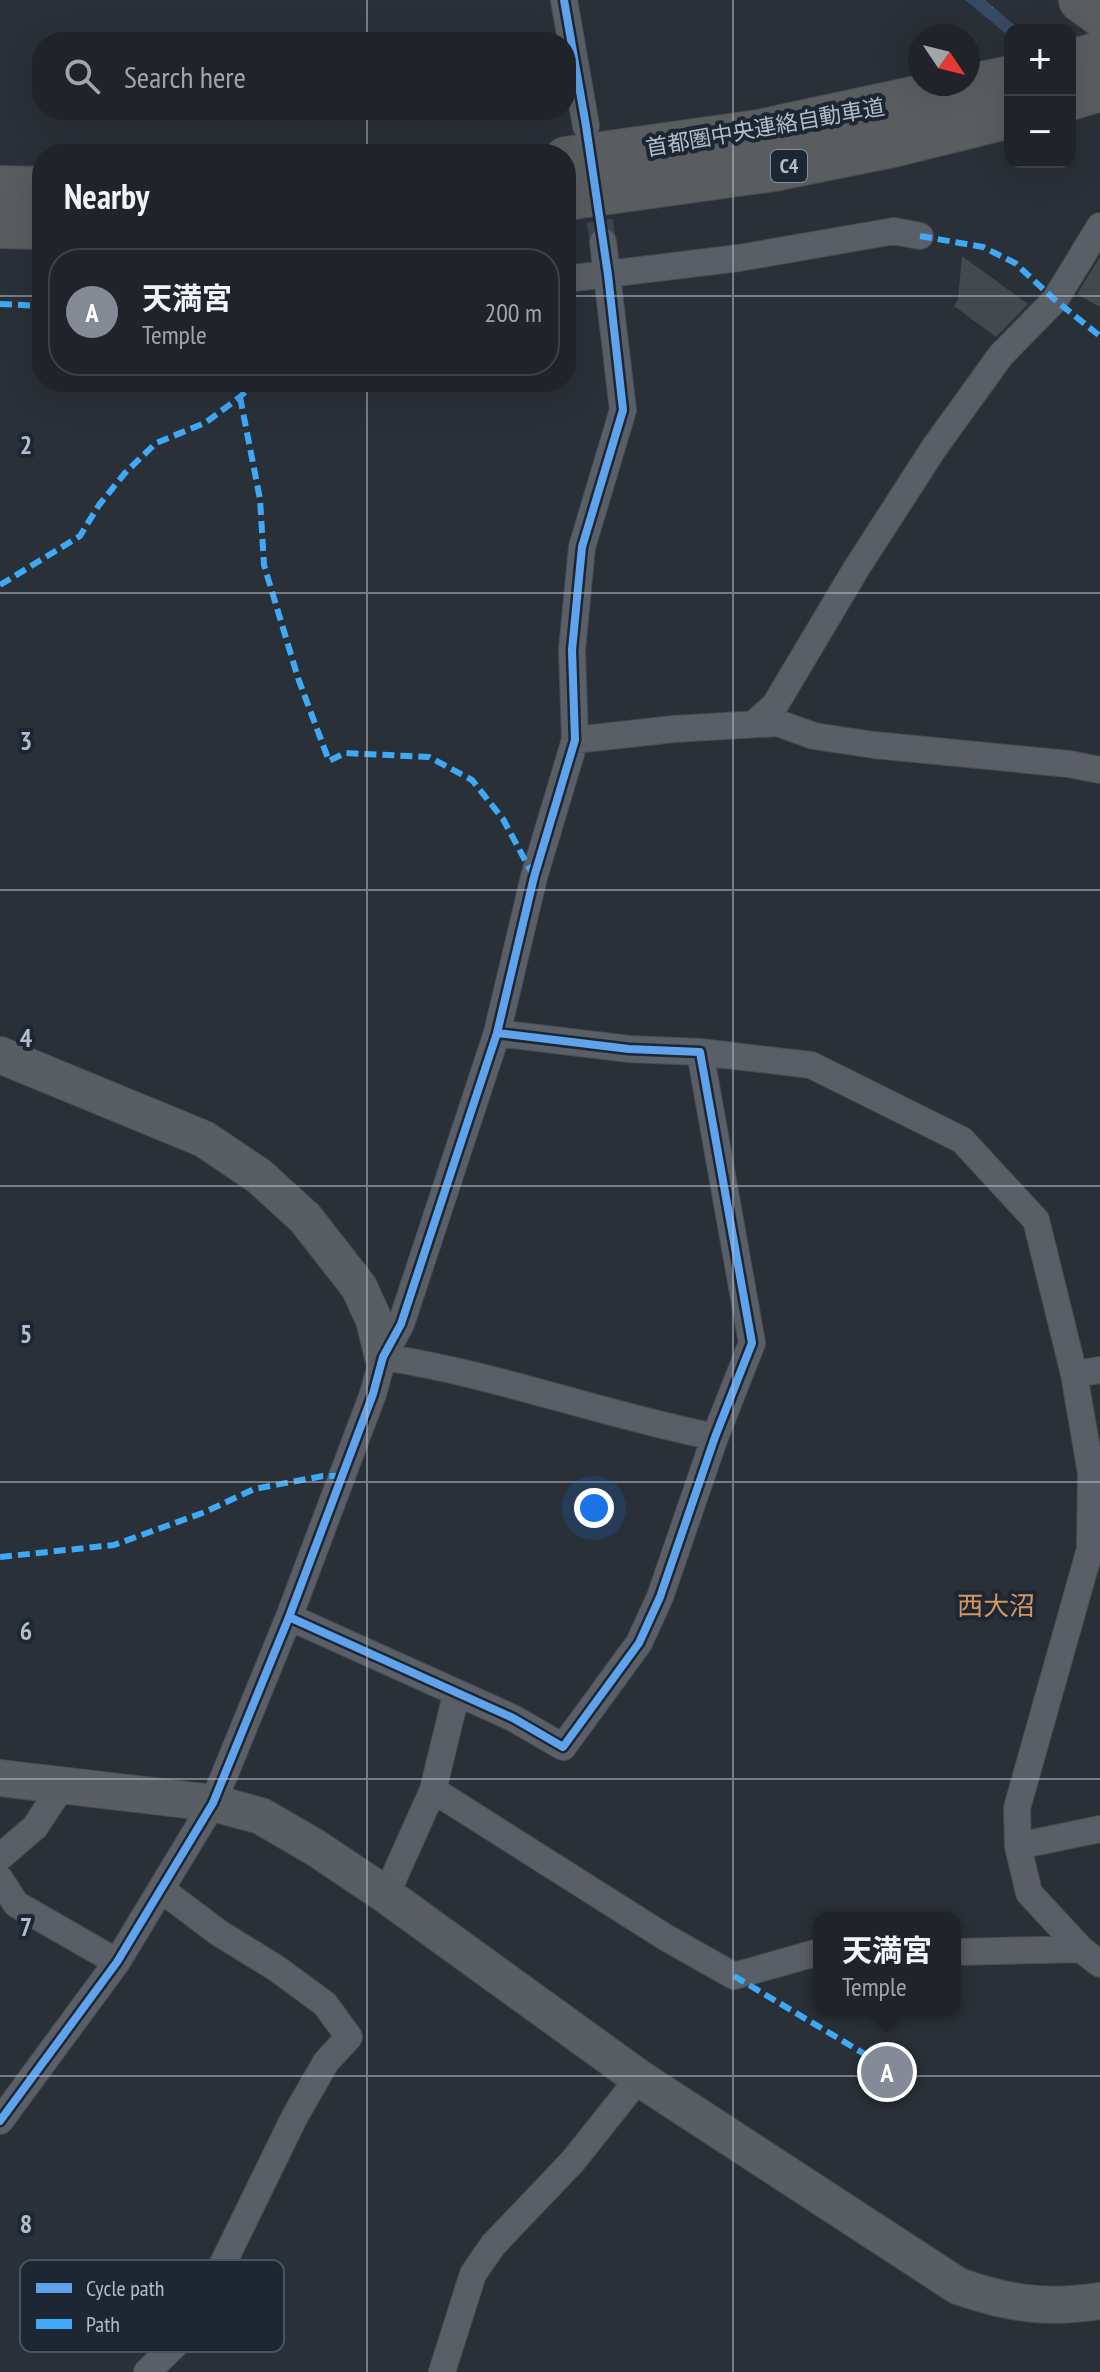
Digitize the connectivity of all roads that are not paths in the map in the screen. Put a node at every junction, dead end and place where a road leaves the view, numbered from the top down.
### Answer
1 (564, 0) edge
2 (1081, 0) edge
3 (1100, 14) edge
4 (567, 32) edge
5 (1100, 54) edge
6 (1076, 60) edge
7 (1100, 89) edge
8 (1076, 96) edge
9 (1002, 99) edge
10 (574, 120) edge
11 (576, 143) edge
12 (0, 188) edge
13 (32, 189) edge
14 (576, 197) edge
15 (0, 226) edge
16 (1100, 226) edge
17 (32, 227) edge
18 (920, 236) dead end
19 (603, 242) tunnel mouth
20 (608, 275) junction
21 (576, 278) edge
22 (755, 723) junction
23 (575, 740) junction
24 (1100, 770) edge
25 (497, 1033) junction
26 (700, 1052) junction
27 (0, 1055) edge
28 (383, 1357) junction
29 (1100, 1370) edge
30 (1074, 1374) junction
31 (715, 1437) junction
32 (1095, 1550) edge
33 (289, 1617) junction
34 (456, 1695) junction
35 (0, 1778) edge
36 (62, 1786) junction
37 (433, 1790) junction
38 (213, 1803) junction
39 (1100, 1829) edge
40 (1018, 1846) junction
41 (0, 1857) edge
42 (0, 1879) edge
43 (162, 1890) junction
44 (386, 1895) junction
45 (961, 1952) edge
46 (813, 1954) edge
47 (1090, 1956) edge
48 (117, 1962) junction
49 (639, 2078) junction
50 (0, 2121) edge
51 (225, 2260) edge
52 (1100, 2301) edge
53 (168, 2352) edge
54 (147, 2372) edge
55 (442, 2372) edge

1 - 4 street
2 - 3 highway
5 - 6 highway
7 - 8 highway
9 - 11 highway, 首都圏中央連絡自動車道 / C4
9 - 14 highway, 首都圏中央連絡自動車道 / C4
10 - 11 street
12 - 13 highway
15 - 17 highway
16 - 22 street
18 - 20 street
19 - 20 street
20 - 21 street
20 - 23 street
22 - 23 street
22 - 24 street
23 - 25 street
25 - 26 street
25 - 28 street
26 - 30 street
26 - 31 street
27 - 28 street
28 - 31 street
28 - 33 street
29 - 30 street
30 - 32 street
31 - 34 street
32 - 40 street
33 - 34 street
33 - 38 street
34 - 37 street
35 - 36 street
36 - 38 street
36 - 41 street
37 - 44 street
37 - 46 street
38 - 43 street
38 - 44 street
39 - 40 street
40 - 47 street
42 - 48 street
43 - 48 street
43 - 51 street
44 - 49 street
45 - 47 street
48 - 50 street
49 - 52 street
49 - 55 street
53 - 54 street

